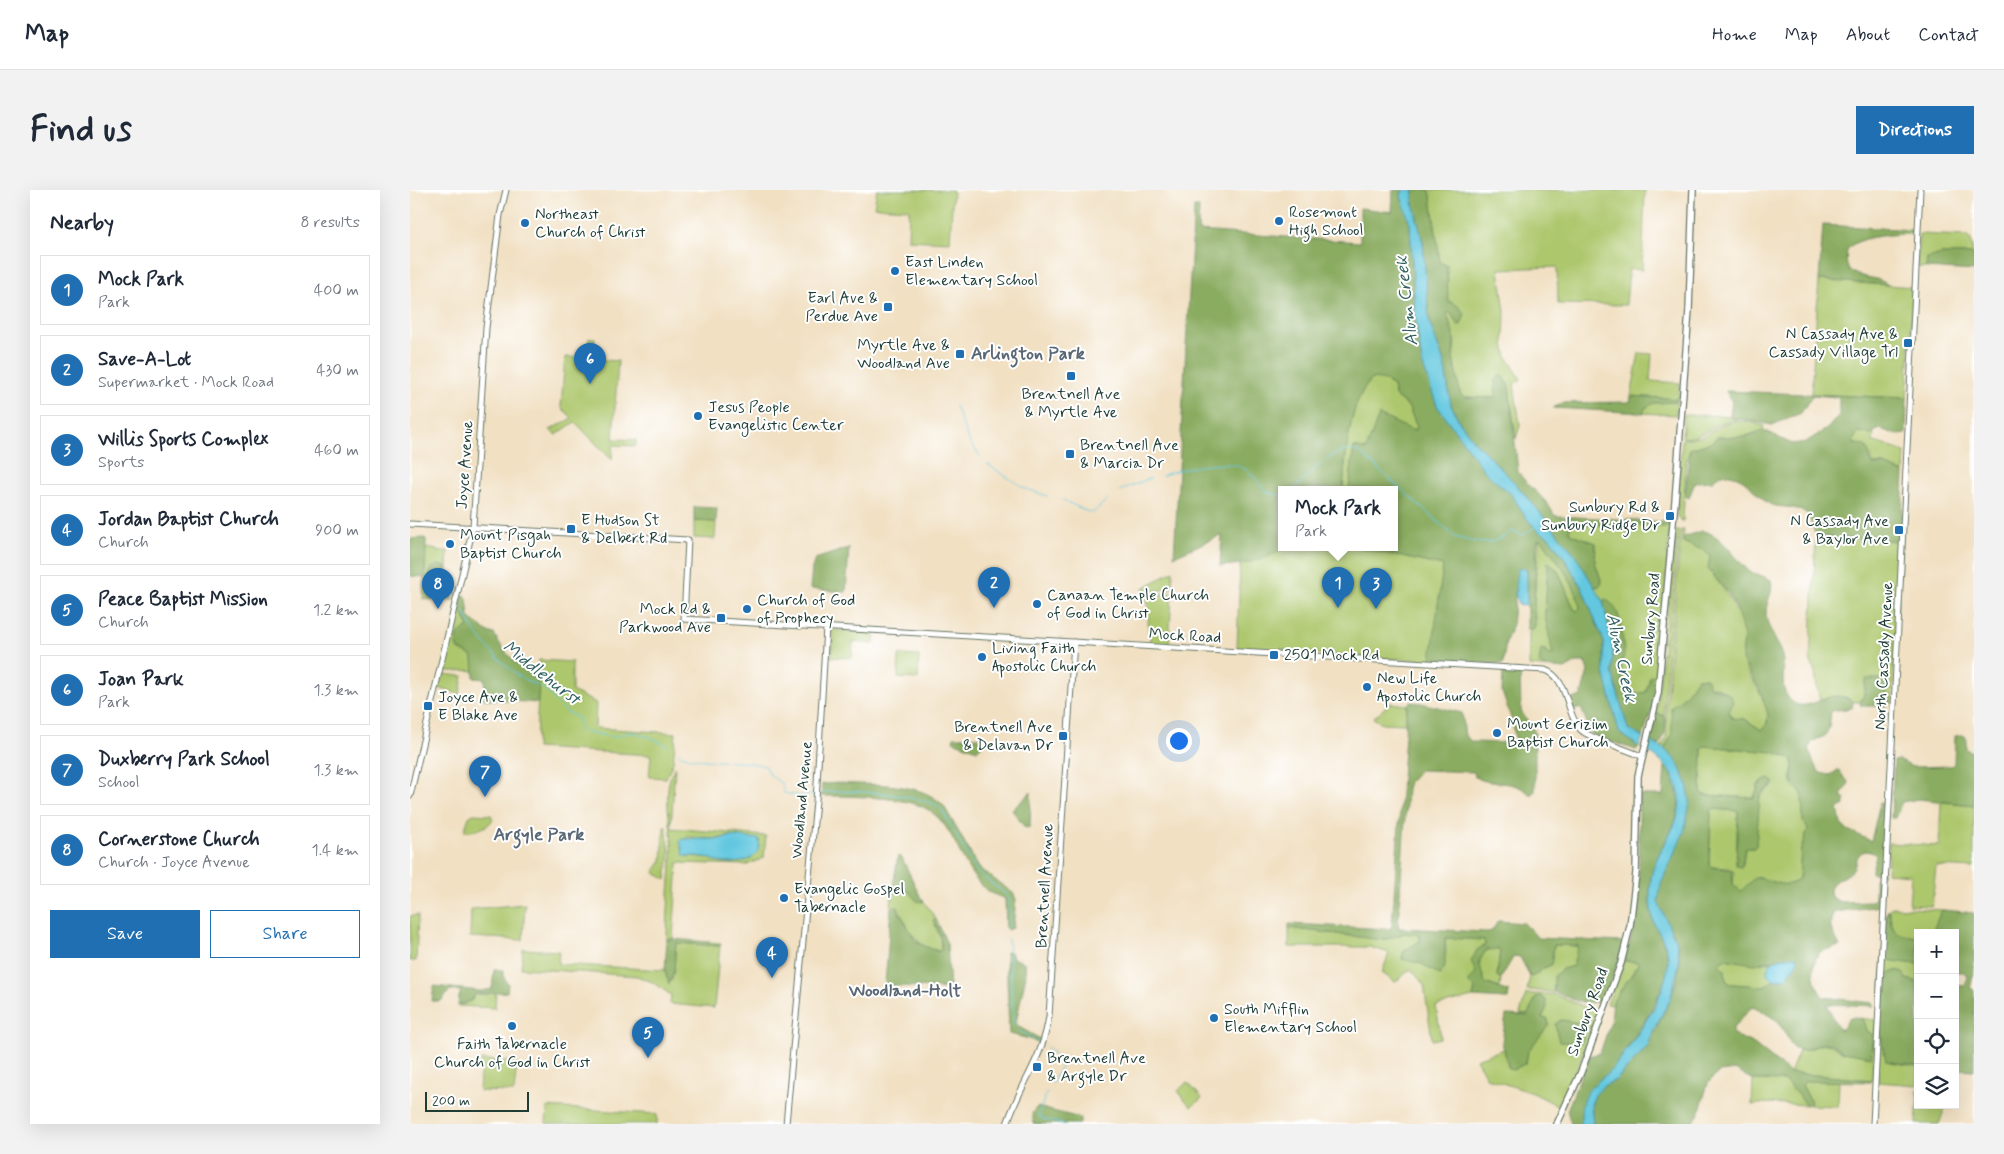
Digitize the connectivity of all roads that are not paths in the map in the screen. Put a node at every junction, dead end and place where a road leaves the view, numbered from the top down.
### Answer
1 (506, 190) edge
2 (1693, 190) edge
3 (1920, 190) edge
4 (410, 524) edge
5 (473, 527) junction
6 (826, 627) junction
7 (1074, 642) junction
8 (1642, 755) junction
9 (410, 796) edge
10 (786, 1124) edge
11 (1007, 1124) edge
12 (1557, 1124) edge
13 (1873, 1124) edge

1 - 5 main road, Joyce Avenue
2 - 8 main road, Sunbury Road
3 - 13 main road, North Cassady Avenue
4 - 5 main road
5 - 6 main road, Mock Road
5 - 9 main road, Joyce Avenue
6 - 7 main road, Mock Road
6 - 10 main road, Woodland Avenue
7 - 8 main road, Mock Road
7 - 11 main road, Brentnell Avenue
8 - 12 main road, Sunbury Road

